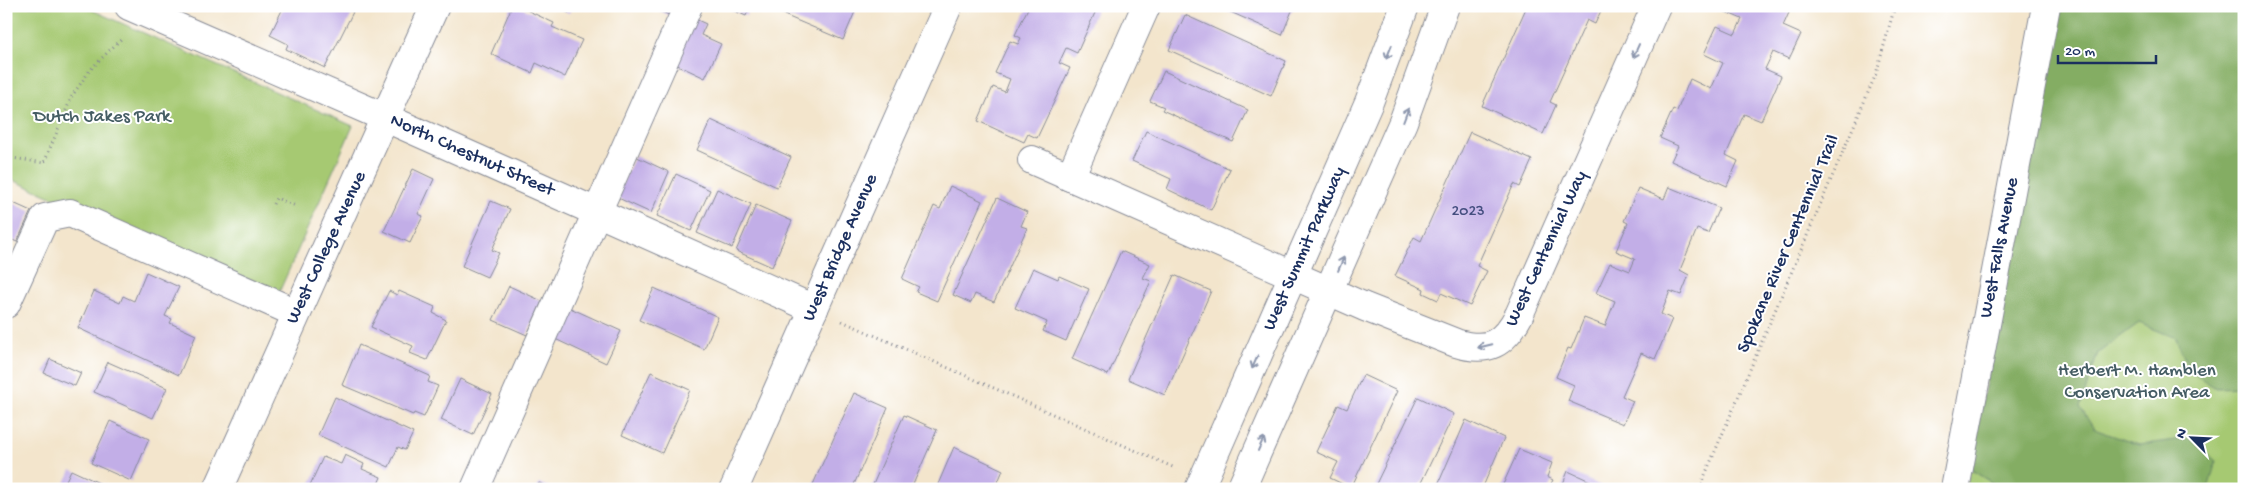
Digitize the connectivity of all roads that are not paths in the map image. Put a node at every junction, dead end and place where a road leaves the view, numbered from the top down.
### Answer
1 (129, 6) edge
2 (435, 6) edge
3 (688, 6) edge
4 (948, 6) edge
5 (1146, 6) edge
6 (1405, 6) edge
7 (1445, 6) edge
8 (1656, 6) edge
9 (2046, 6) edge
10 (179, 16) edge
11 (386, 118) junction
12 (1032, 160) dead end
13 (1070, 177) junction
14 (597, 212) junction
15 (1293, 275) junction
16 (1329, 291) junction
17 (6, 304) edge
18 (814, 309) junction
19 (296, 313) junction
20 (1201, 485) edge
21 (218, 489) edge
22 (475, 489) edge
23 (734, 489) edge
24 (1241, 489) edge
25 (1955, 489) edge

1 - 10 street, North Chestnut Street
2 - 11 street, West College Avenue
3 - 14 street
4 - 18 street, West Bridge Avenue
5 - 13 street
6 -> 15 street, West Summit Parkway
16 -> 7 street, West Summit Parkway
8 -> 16 street, West Centennial Way
9 - 25 street, West Falls Avenue
10 - 11 street, North Chestnut Street
11 - 14 street, North Chestnut Street
11 - 19 street, West College Avenue
12 - 13 street, West Centennial Way
13 - 15 street, West Centennial Way
14 - 18 street, North Chestnut Street
14 - 22 street
15 - 16 street, West Centennial Way
15 -> 20 street, West Summit Parkway
24 -> 16 street, West Summit Parkway
17 - 19 street
18 - 23 street, West Bridge Avenue
19 - 21 street, West College Avenue

